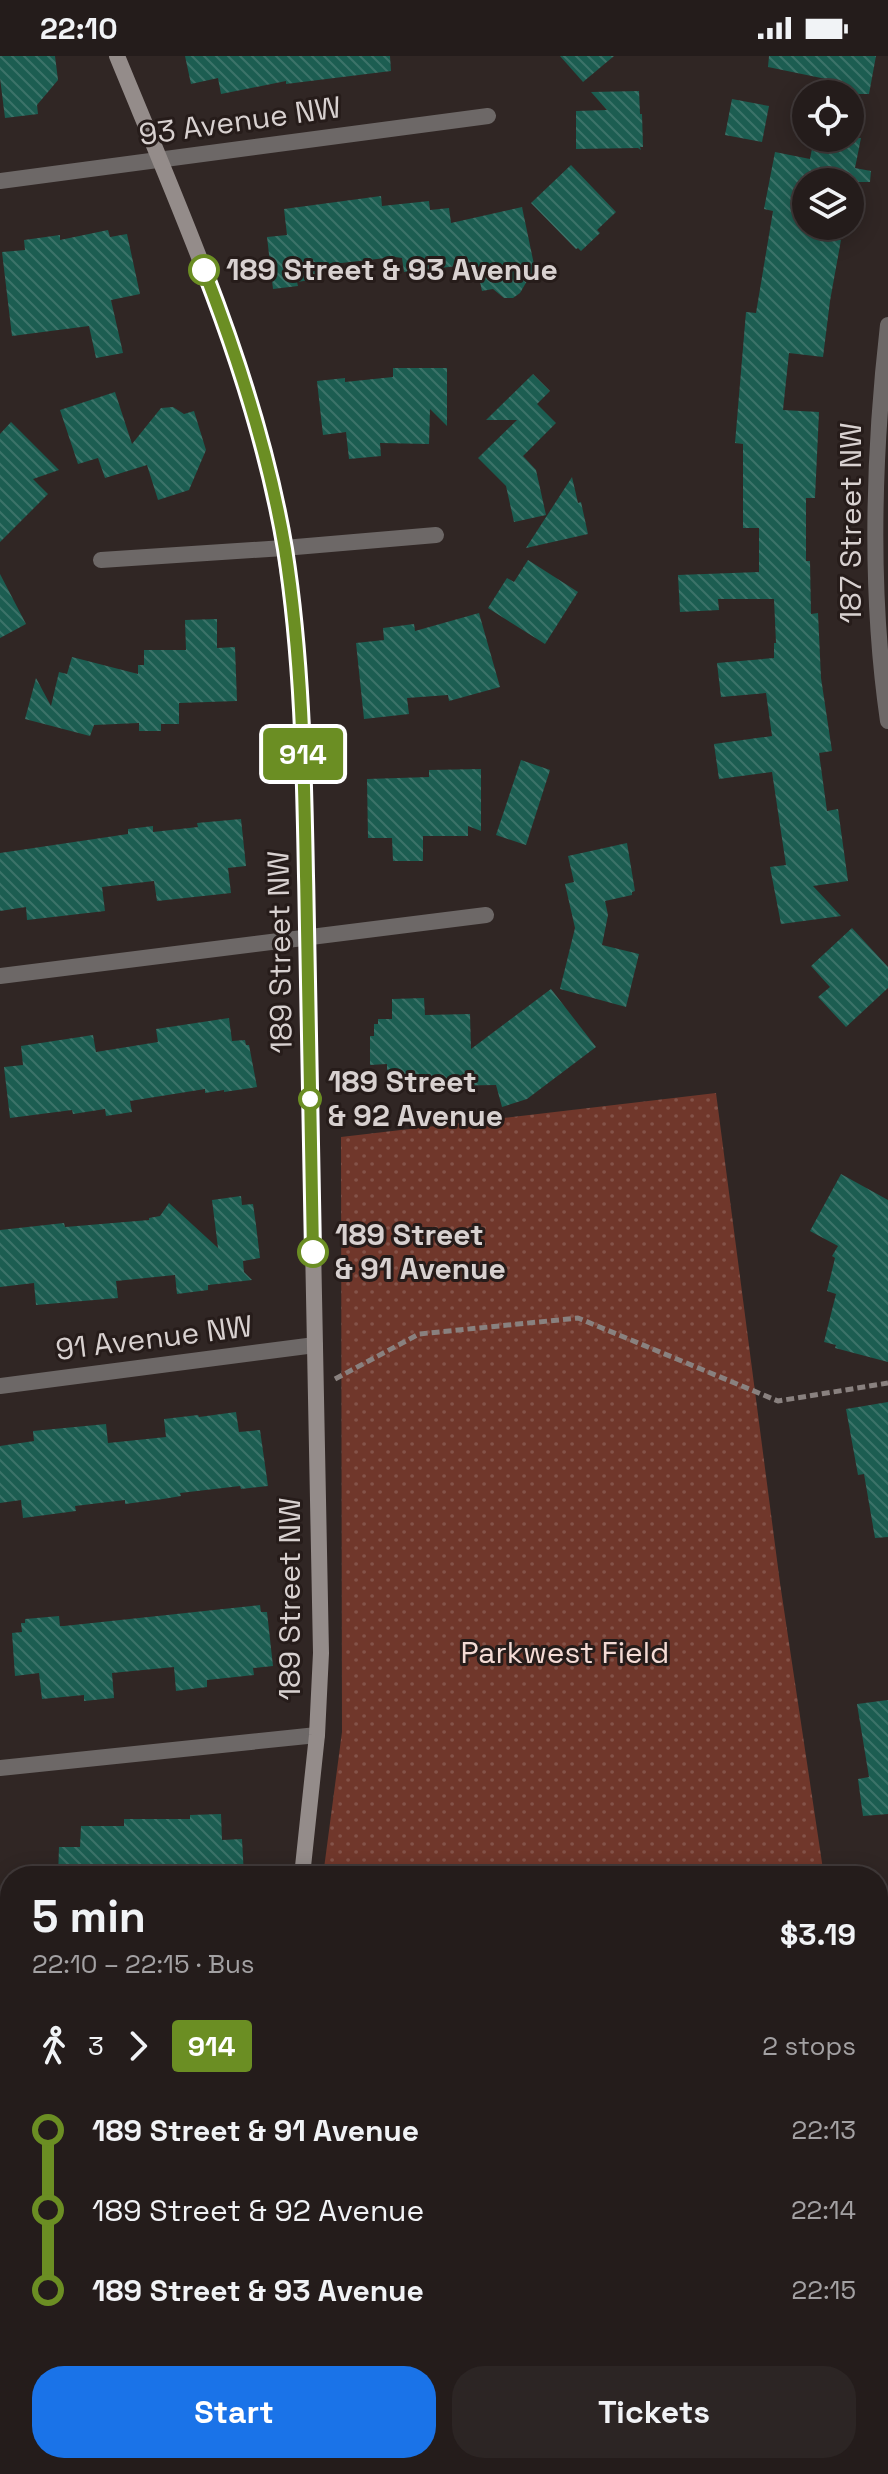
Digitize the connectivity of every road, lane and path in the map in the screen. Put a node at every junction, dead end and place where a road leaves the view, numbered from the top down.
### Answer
1 (117, 56) edge
2 (488, 116) dead end
3 (160, 160) junction
4 (0, 181) edge
5 (888, 325) edge
6 (436, 535) dead end
7 (284, 548) junction
8 (101, 560) dead end
9 (888, 721) edge
10 (486, 915) dead end
11 (308, 937) junction
12 (0, 976) edge
13 (315, 1345) junction
14 (888, 1383) edge
15 (0, 1386) edge
16 (317, 1389) junction
17 (317, 1735) junction
18 (0, 1768) edge
19 (303, 1866) edge

1 - 3 street, 189 Street NW
2 - 3 street, 93 Avenue NW
3 - 4 street, 93 Avenue NW
3 - 7 street, 189 Street NW
5 - 9 street, 187 Street NW
6 - 7 street
7 - 8 street
7 - 11 street, 189 Street NW
10 - 11 street
11 - 12 street
11 - 13 street, 189 Street NW
13 - 15 street, 91 Avenue NW
13 - 16 street, 189 Street NW
14 - 16 path
16 - 17 street, 189 Street NW
17 - 18 street
17 - 19 street, 189 Street NW

